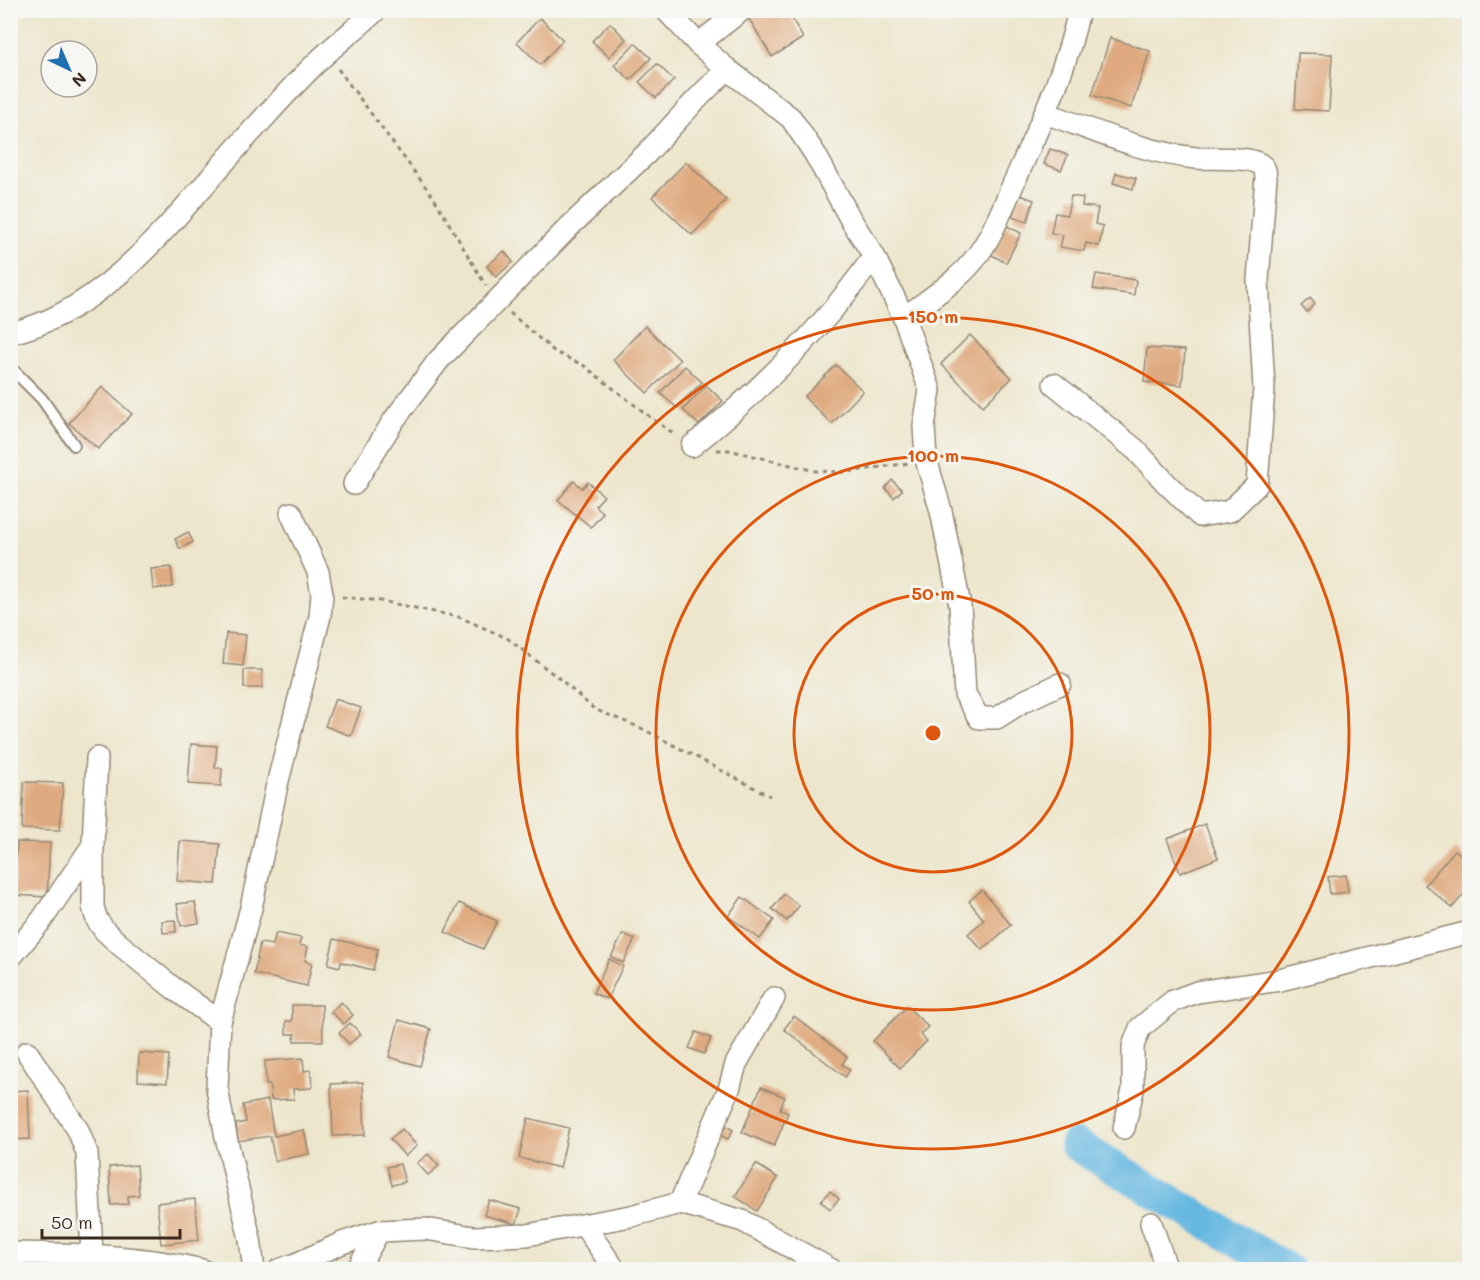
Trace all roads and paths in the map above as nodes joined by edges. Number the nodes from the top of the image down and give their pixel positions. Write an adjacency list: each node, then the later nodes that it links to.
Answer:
1 (376, 10): 6 (street)
2 (666, 10): 5 (street)
3 (742, 10): 5 (street)
4 (1079, 10): 8 (street)
5 (698, 44): 7 (street)
6 (326, 53): 10 (path); 12 (street)
7 (727, 69): 9 (street); 10 (street)
8 (1045, 113): 11 (street); 14 (street)
9 (874, 256): 11 (street); 16 (street)
10 (496, 302): 17 (street)
11 (904, 318): 20 (street)
12 (10, 333)
13 (10, 367): 15 (lane)
14 (1054, 384)
15 (74, 445)
16 (692, 446)
17 (354, 484)
18 (291, 513): 19 (street)
19 (322, 594): 22 (path); 27 (street)
20 (1060, 684)
21 (97, 758): 23 (street)
22 (770, 796)
23 (93, 845): 25 (street); 27 (street)
24 (1470, 932): 29 (street)
25 (10, 958)
26 (774, 998): 30 (street)
27 (219, 1022): 37 (street)
28 (27, 1052): 35 (street)
29 (1124, 1128)
30 (680, 1203): 32 (street); 41 (street)
31 (1151, 1223): 42 (street)
32 (584, 1225): 33 (street); 40 (street)
33 (379, 1231): 38 (street); 39 (street)
34 (10, 1253): 35 (street)
35 (92, 1254): 36 (street)
36 (202, 1269)
37 (254, 1269)
38 (279, 1269)
39 (357, 1269)
40 (615, 1269)
41 (832, 1269)
42 (1167, 1269)

